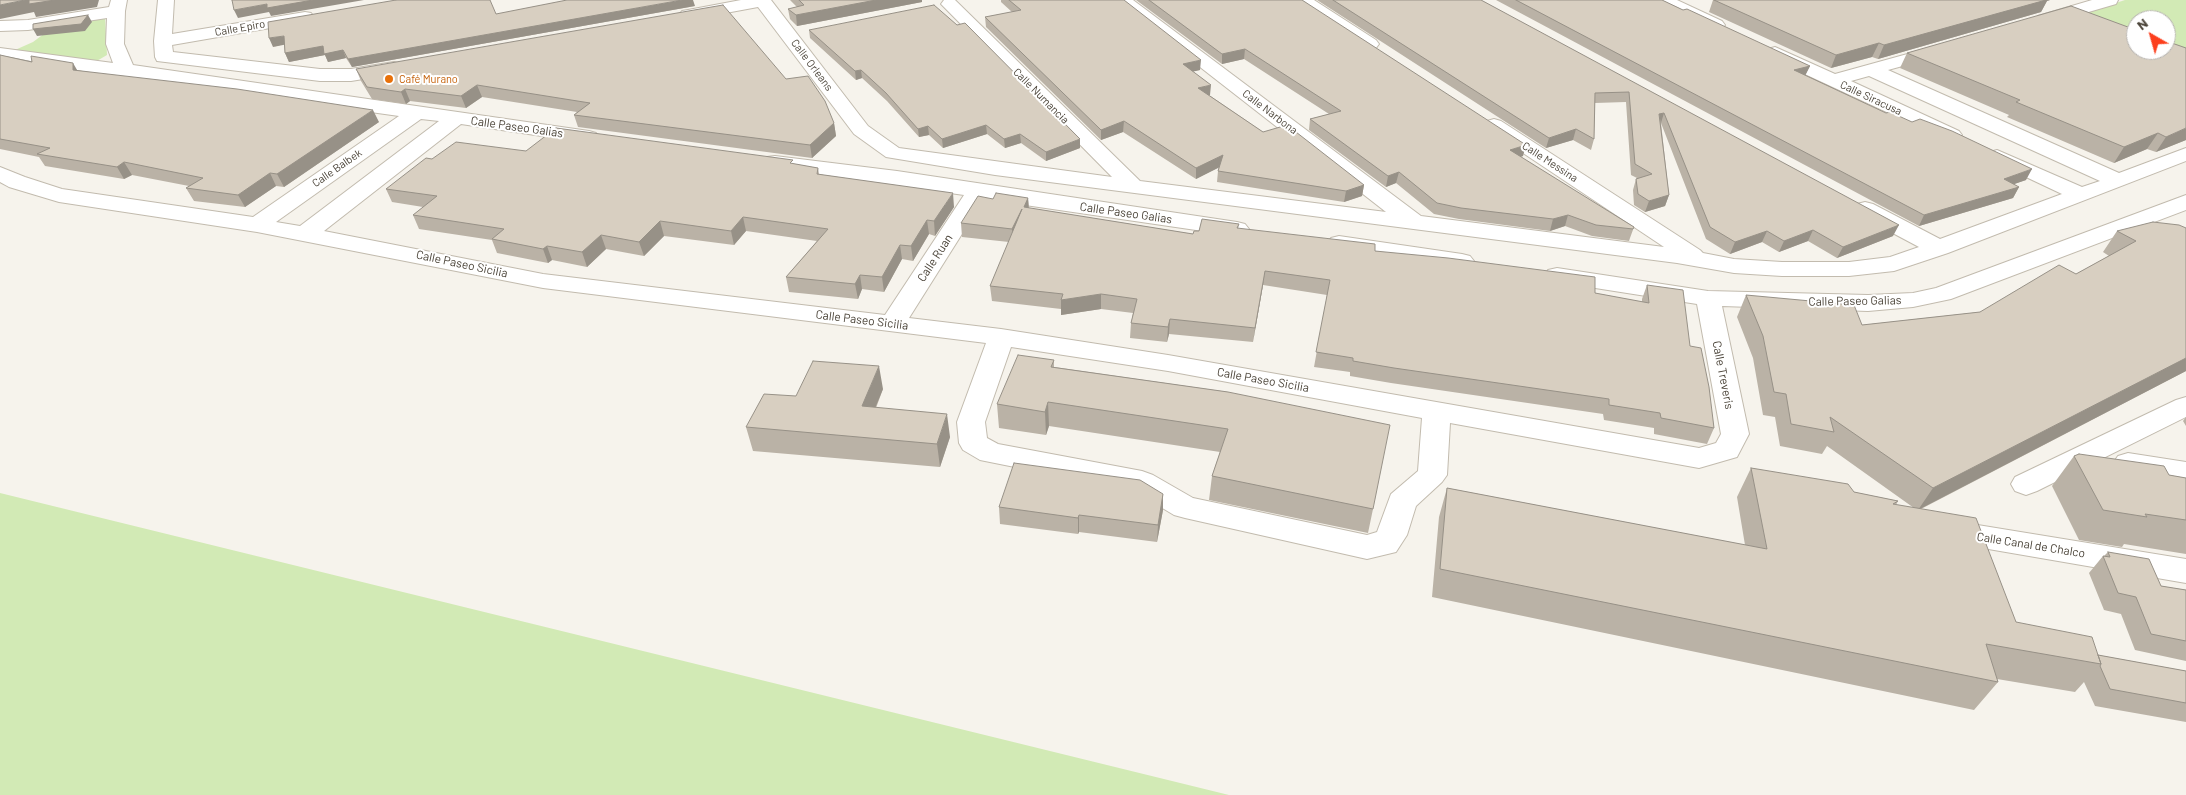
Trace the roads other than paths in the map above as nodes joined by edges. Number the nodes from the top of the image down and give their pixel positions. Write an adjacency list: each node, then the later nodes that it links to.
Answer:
1 (166, 0): 23 (street)
2 (719, 0): 13 (street)
3 (762, 0): 13 (street); 21 (street, Calle Orleans)
4 (969, 0): 9 (street)
5 (1122, 0): 52 (street, Calle Narbona)
6 (1302, 0): 28 (street)
7 (1663, 0): 22 (street)
8 (2110, 0): 12 (street)
9 (950, 4): 11 (street); 45 (street, Calle Numancia)
10 (118, 6): 19 (street); 30 (street)
11 (931, 8)
12 (2068, 13): 17 (street); 18 (street)
13 (693, 14): 15 (street)
14 (319, 15): 23 (street, Calle Epiro)
15 (673, 17)
16 (797, 17): 21 (street)
17 (2094, 22)
18 (2031, 24)
19 (28, 25): 20 (street); 25 (street)
20 (0, 26)
21 (793, 29): 37 (street, Calle Orleans)
22 (1735, 34)
23 (163, 42): 29 (street)
24 (1956, 46): 31 (street)
25 (0, 47)
26 (1762, 47): 32 (street, Calle Siracusa)
27 (0, 54): 30 (street, Calle Paseo Galias)
28 (1385, 54)
29 (408, 65)
30 (125, 70): 33 (street, Calle Paseo Galias)
31 (1872, 70): 32 (street); 44 (street)
32 (1833, 80): 47 (street, Calle Siracusa)
33 (417, 112): 35 (street, Calle Paseo Galias); 51 (street, Calle Balbek)
34 (1476, 113): 58 (street, Calle Messina)
35 (455, 118): 36 (street, Calle Paseo Galias); 54 (street)
36 (610, 140)
37 (857, 145): 39 (street); 41 (street)
38 (2186, 154): 44 (street)
39 (913, 156): 43 (street); 45 (street)
40 (755, 160): 41 (street, Calle Paseo Galias)
41 (804, 166): 43 (street, Calle Paseo Galias)
42 (0, 173): 51 (street, Calle Paseo Sicilia)
43 (897, 178): 46 (street, Calle Paseo Galias)
44 (2119, 181): 47 (street)
45 (1133, 186): 52 (street)
46 (978, 191): 53 (street, Calle Paseo Galias); 66 (street, Calle Ruan)
47 (2079, 194): 57 (street)
48 (1845, 199): 57 (street)
49 (2183, 206): 50 (street, Calle Paseo Galias)
50 (2132, 222): 55 (street); 63 (street, Calle Paseo Galias)
51 (257, 225): 54 (street, Calle Paseo Sicilia)
52 (1417, 225): 58 (street)
53 (1261, 232)
54 (306, 233): 66 (street, Calle Paseo Sicilia)
55 (2159, 235)
56 (1320, 240): 59 (street)
57 (1940, 248): 60 (street)
58 (1698, 259): 61 (street)
59 (1486, 264)
60 (1894, 264): 61 (street); 63 (street)
61 (1849, 269): 65 (street)
62 (1535, 271): 64 (street, Calle Paseo Galias)
63 (1942, 294): 65 (street, Calle Paseo Galias)
64 (1708, 298): 65 (street, Calle Paseo Galias); 70 (street, Calle Treveris)
65 (1868, 303)
66 (892, 324): 67 (street, Calle Paseo Sicilia)
67 (1001, 337): 69 (street, Calle Paseo Sicilia); 69 (street)
68 (2186, 406): 71 (street)
69 (1437, 410): 70 (street, Calle Paseo Sicilia)
70 (1727, 450)
71 (2082, 456): 72 (street); 73 (street)
72 (2186, 472)
73 (2026, 484)
74 (1915, 525): 75 (street, Calle Canal de Chalco)
75 (2186, 571)

